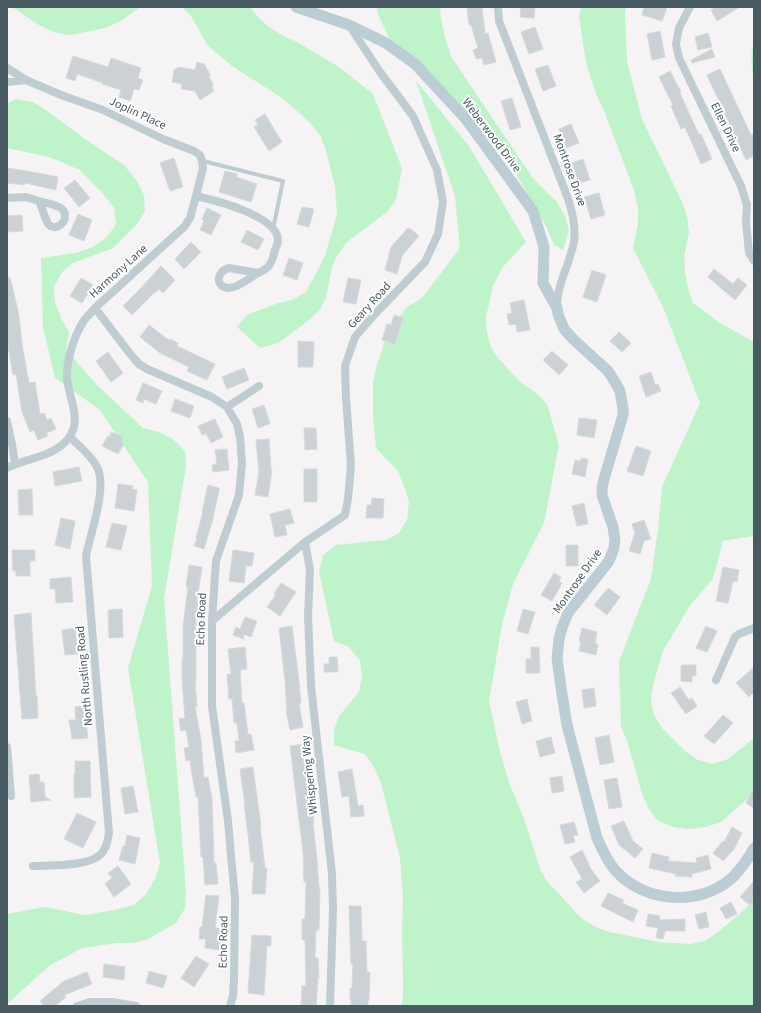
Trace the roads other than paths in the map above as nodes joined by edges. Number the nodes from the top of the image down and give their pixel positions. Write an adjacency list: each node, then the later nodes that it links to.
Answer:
1 (296, 7): 4 (street, Weberwood Drive)
2 (498, 7): 16 (street, Montrose Drive)
3 (690, 7): 13 (street, Ellen Drive)
4 (349, 25): 16 (street, Weberwood Drive); 23 (street, Geary Road)
5 (7, 68): 6 (street, Joplin Place)
6 (26, 80): 7 (street, Joplin Place); 8 (street, Joplin Place)
7 (7, 82)
8 (202, 161): 9 (street); 12 (lane)
9 (196, 196): 12 (street); 15 (street, Harmony Lane)
10 (7, 198): 11 (street)
11 (39, 201)
12 (273, 229): 14 (street)
13 (754, 261)
14 (258, 273)
15 (95, 308): 18 (street, Echo Road); 20 (street, Harmony Lane)
16 (557, 308): 29 (street, Montrose Drive)
17 (259, 386): 18 (street)
18 (227, 407): 24 (street, Echo Road)
19 (7, 421): 21 (street)
20 (70, 437): 21 (street); 30 (street, North Rustling Road)
21 (15, 464): 22 (street)
22 (7, 468)
23 (305, 542): 24 (street, Geary Road); 35 (street, Whispering Way)
24 (212, 621): 34 (street, Echo Road)
25 (754, 628): 26 (street)
26 (716, 680)
27 (7, 747): 28 (street)
28 (11, 796)
29 (754, 848)
30 (33, 866)
31 (113, 1004): 32 (street); 33 (street)
32 (77, 1006)
33 (136, 1006)
34 (230, 1006)
35 (330, 1006)

